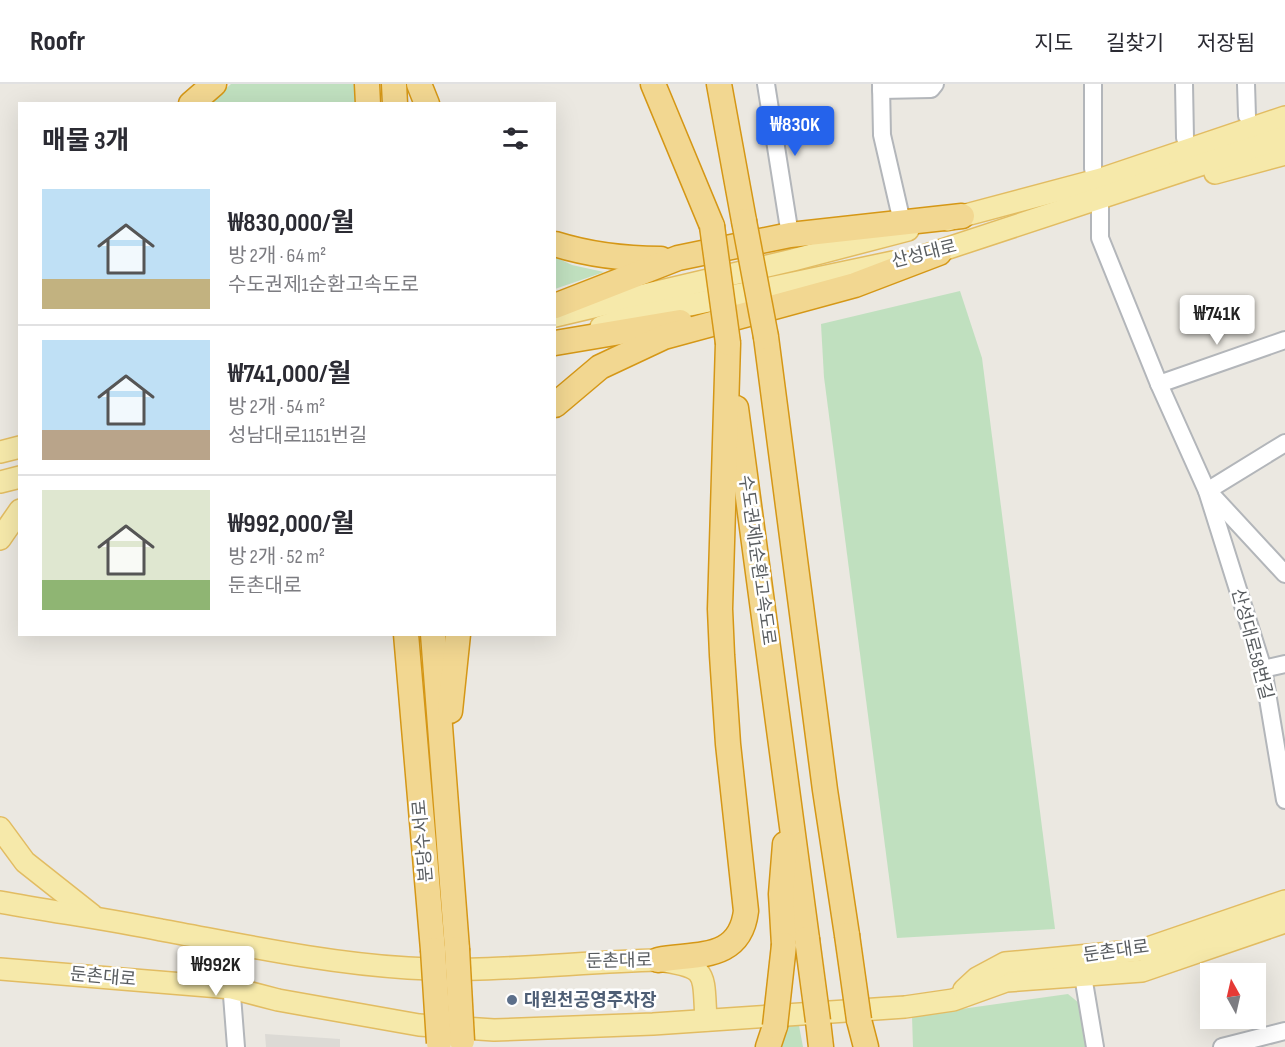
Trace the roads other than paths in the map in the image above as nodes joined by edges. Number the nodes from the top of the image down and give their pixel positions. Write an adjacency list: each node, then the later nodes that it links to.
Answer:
1 (214, 84): 13 (highway)
2 (367, 84): 14 (highway)
3 (394, 84): 15 (highway)
4 (419, 84): 16 (highway)
5 (653, 84): 37 (highway, 수도권제1순환고속도로, bridge)
6 (719, 84): 73 (highway, 수도권제1순환고속도로, bridge)
7 (766, 84): 27 (street)
8 (1093, 84): 23 (street)
9 (1184, 84): 21 (street)
10 (1246, 84): 18 (street)
11 (933, 86): 12 (street)
12 (881, 87): 26 (street)
13 (193, 102)
14 (368, 102)
15 (396, 102)
16 (427, 102)
17 (1285, 103): 18 (main road)
18 (1247, 116): 21 (main road)
19 (1285, 117): 25 (main road, 산성대로)
20 (1285, 136): 24 (main road, 산성대로)
21 (1185, 138): 23 (main road)
22 (1285, 154): 24 (main road)
23 (1093, 169): 25 (main road)
24 (1100, 200): 29 (main road, 산성대로); 38 (street, 산성대로58번길)
25 (962, 216): 26 (highway); 33 (main road, 산성대로)
26 (902, 222): 27 (highway)
27 (790, 236): 30 (highway)
28 (556, 244): 30 (highway)
29 (939, 253): 32 (highway); 35 (main road, 산성대로)
30 (678, 258): 31 (highway)
31 (556, 306)
32 (754, 310): 36 (highway); 39 (highway)
33 (556, 316)
34 (1285, 340): 38 (street)
35 (556, 342)
36 (556, 342)
37 (728, 343): 53 (highway, 수도권제1순환고속도로); 61 (highway)
38 (1160, 384): 43 (street, 산성대로58번길)
39 (556, 404)
40 (1285, 443): 43 (street)
41 (18, 478): 42 (main road)
42 (0, 482)
43 (1207, 490): 46 (street); 51 (street, 산성대로58번길)
44 (18, 513): 45 (main road)
45 (0, 539)
46 (1285, 574)
47 (433, 636): 52 (highway, 분당수서로)
48 (458, 636): 52 (highway)
49 (405, 638): 70 (highway, 분당수서로, bridge)
50 (1285, 664): 51 (street)
51 (1263, 669): 54 (street, 산성대로58번길)
52 (443, 770): 70 (highway, 분당수서로, bridge)
53 (788, 794): 68 (highway, bridge); 72 (highway, 수도권제1순환고속도로, bridge)
54 (1285, 800)
55 (0, 828): 58 (main road)
56 (1285, 901): 65 (main road, 둔촌대로)
57 (0, 902): 58 (main road)
58 (95, 917): 60 (main road)
59 (1285, 922): 63 (main road, 둔촌대로)
60 (228, 944): 61 (main road, 둔촌대로); 64 (street)
61 (658, 960): 66 (main road, 둔촌대로)
62 (0, 969): 64 (main road, 둔촌대로)
63 (1083, 976): 65 (main road, 둔촌대로); 74 (street)
64 (232, 988): 66 (main road, 둔촌대로); 71 (street)
65 (953, 1000): 66 (main road, 둔촌대로)
66 (706, 1020)
67 (1285, 1031): 69 (street)
68 (772, 1036)
69 (1268, 1041): 75 (street)
70 (451, 1045)
71 (236, 1047)
72 (821, 1047)
73 (864, 1047)
74 (1095, 1047)
75 (1222, 1047)

